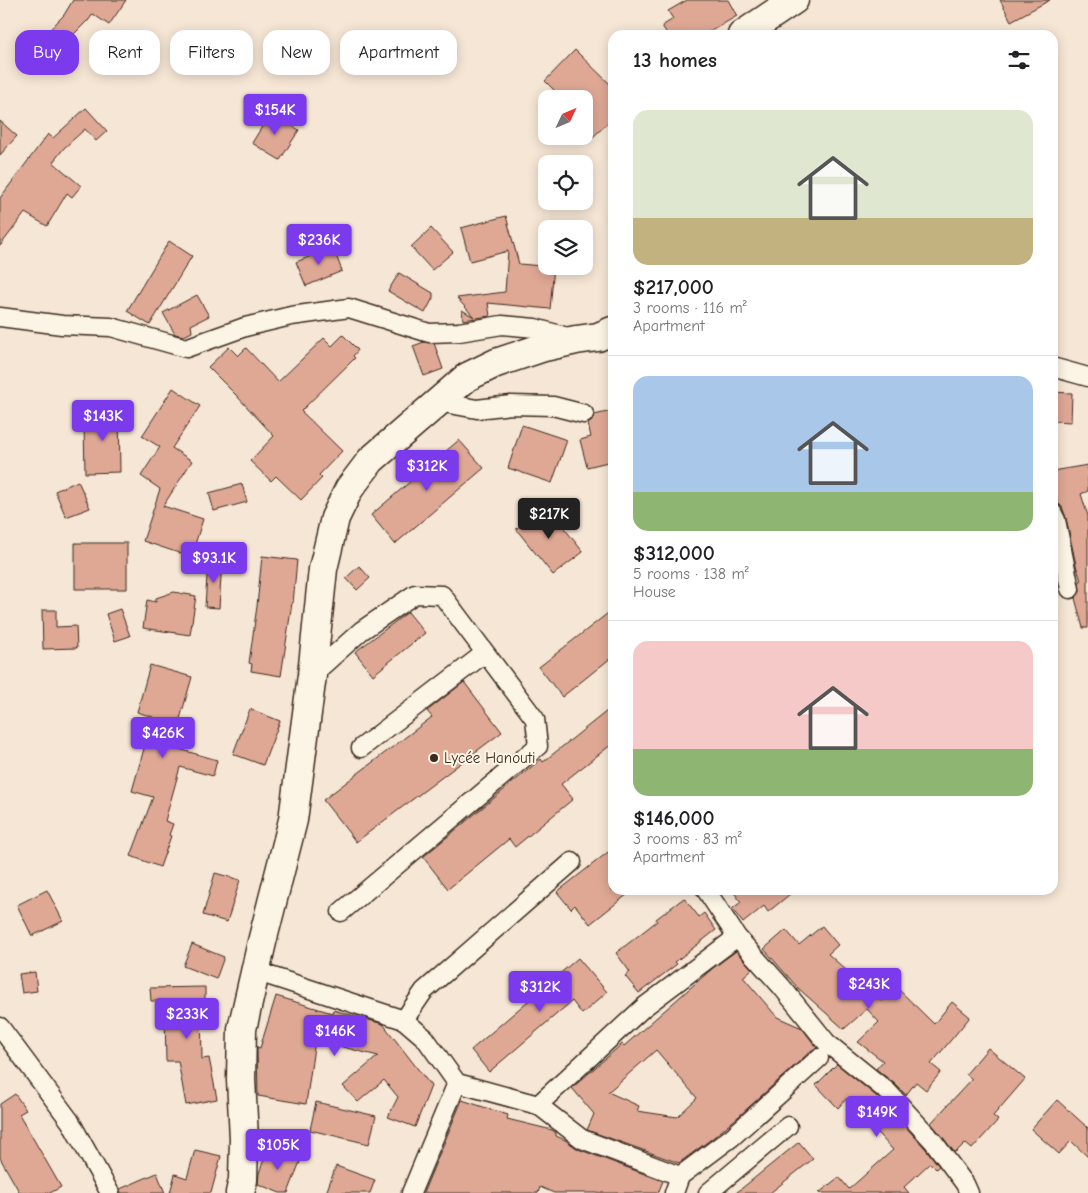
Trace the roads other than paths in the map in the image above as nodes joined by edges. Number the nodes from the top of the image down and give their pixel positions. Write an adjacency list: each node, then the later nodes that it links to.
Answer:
1 (794, 0): 2 (main road)
2 (749, 30)
3 (0, 317): 4 (street)
4 (600, 339): 7 (main road)
5 (1058, 369): 6 (street)
6 (1088, 377)
7 (438, 402): 8 (street); 12 (main road)
8 (584, 414)
9 (1058, 530): 10 (street)
10 (1070, 589)
11 (485, 654): 12 (street); 13 (street); 16 (street)
12 (312, 675): 18 (main road)
13 (360, 748)
14 (572, 862): 19 (street)
15 (709, 895): 17 (street)
16 (341, 912)
17 (737, 937): 23 (street); 30 (street)
18 (255, 971): 19 (street); 27 (main road)
19 (404, 1020): 22 (street)
20 (0, 1027): 26 (street)
21 (819, 1058): 25 (street)
22 (457, 1083): 23 (street); 28 (street)
23 (538, 1105): 25 (street)
24 (788, 1126): 29 (street)
25 (679, 1187)
26 (110, 1193)
27 (240, 1193)
28 (411, 1193)
29 (708, 1193)
30 (969, 1193)

